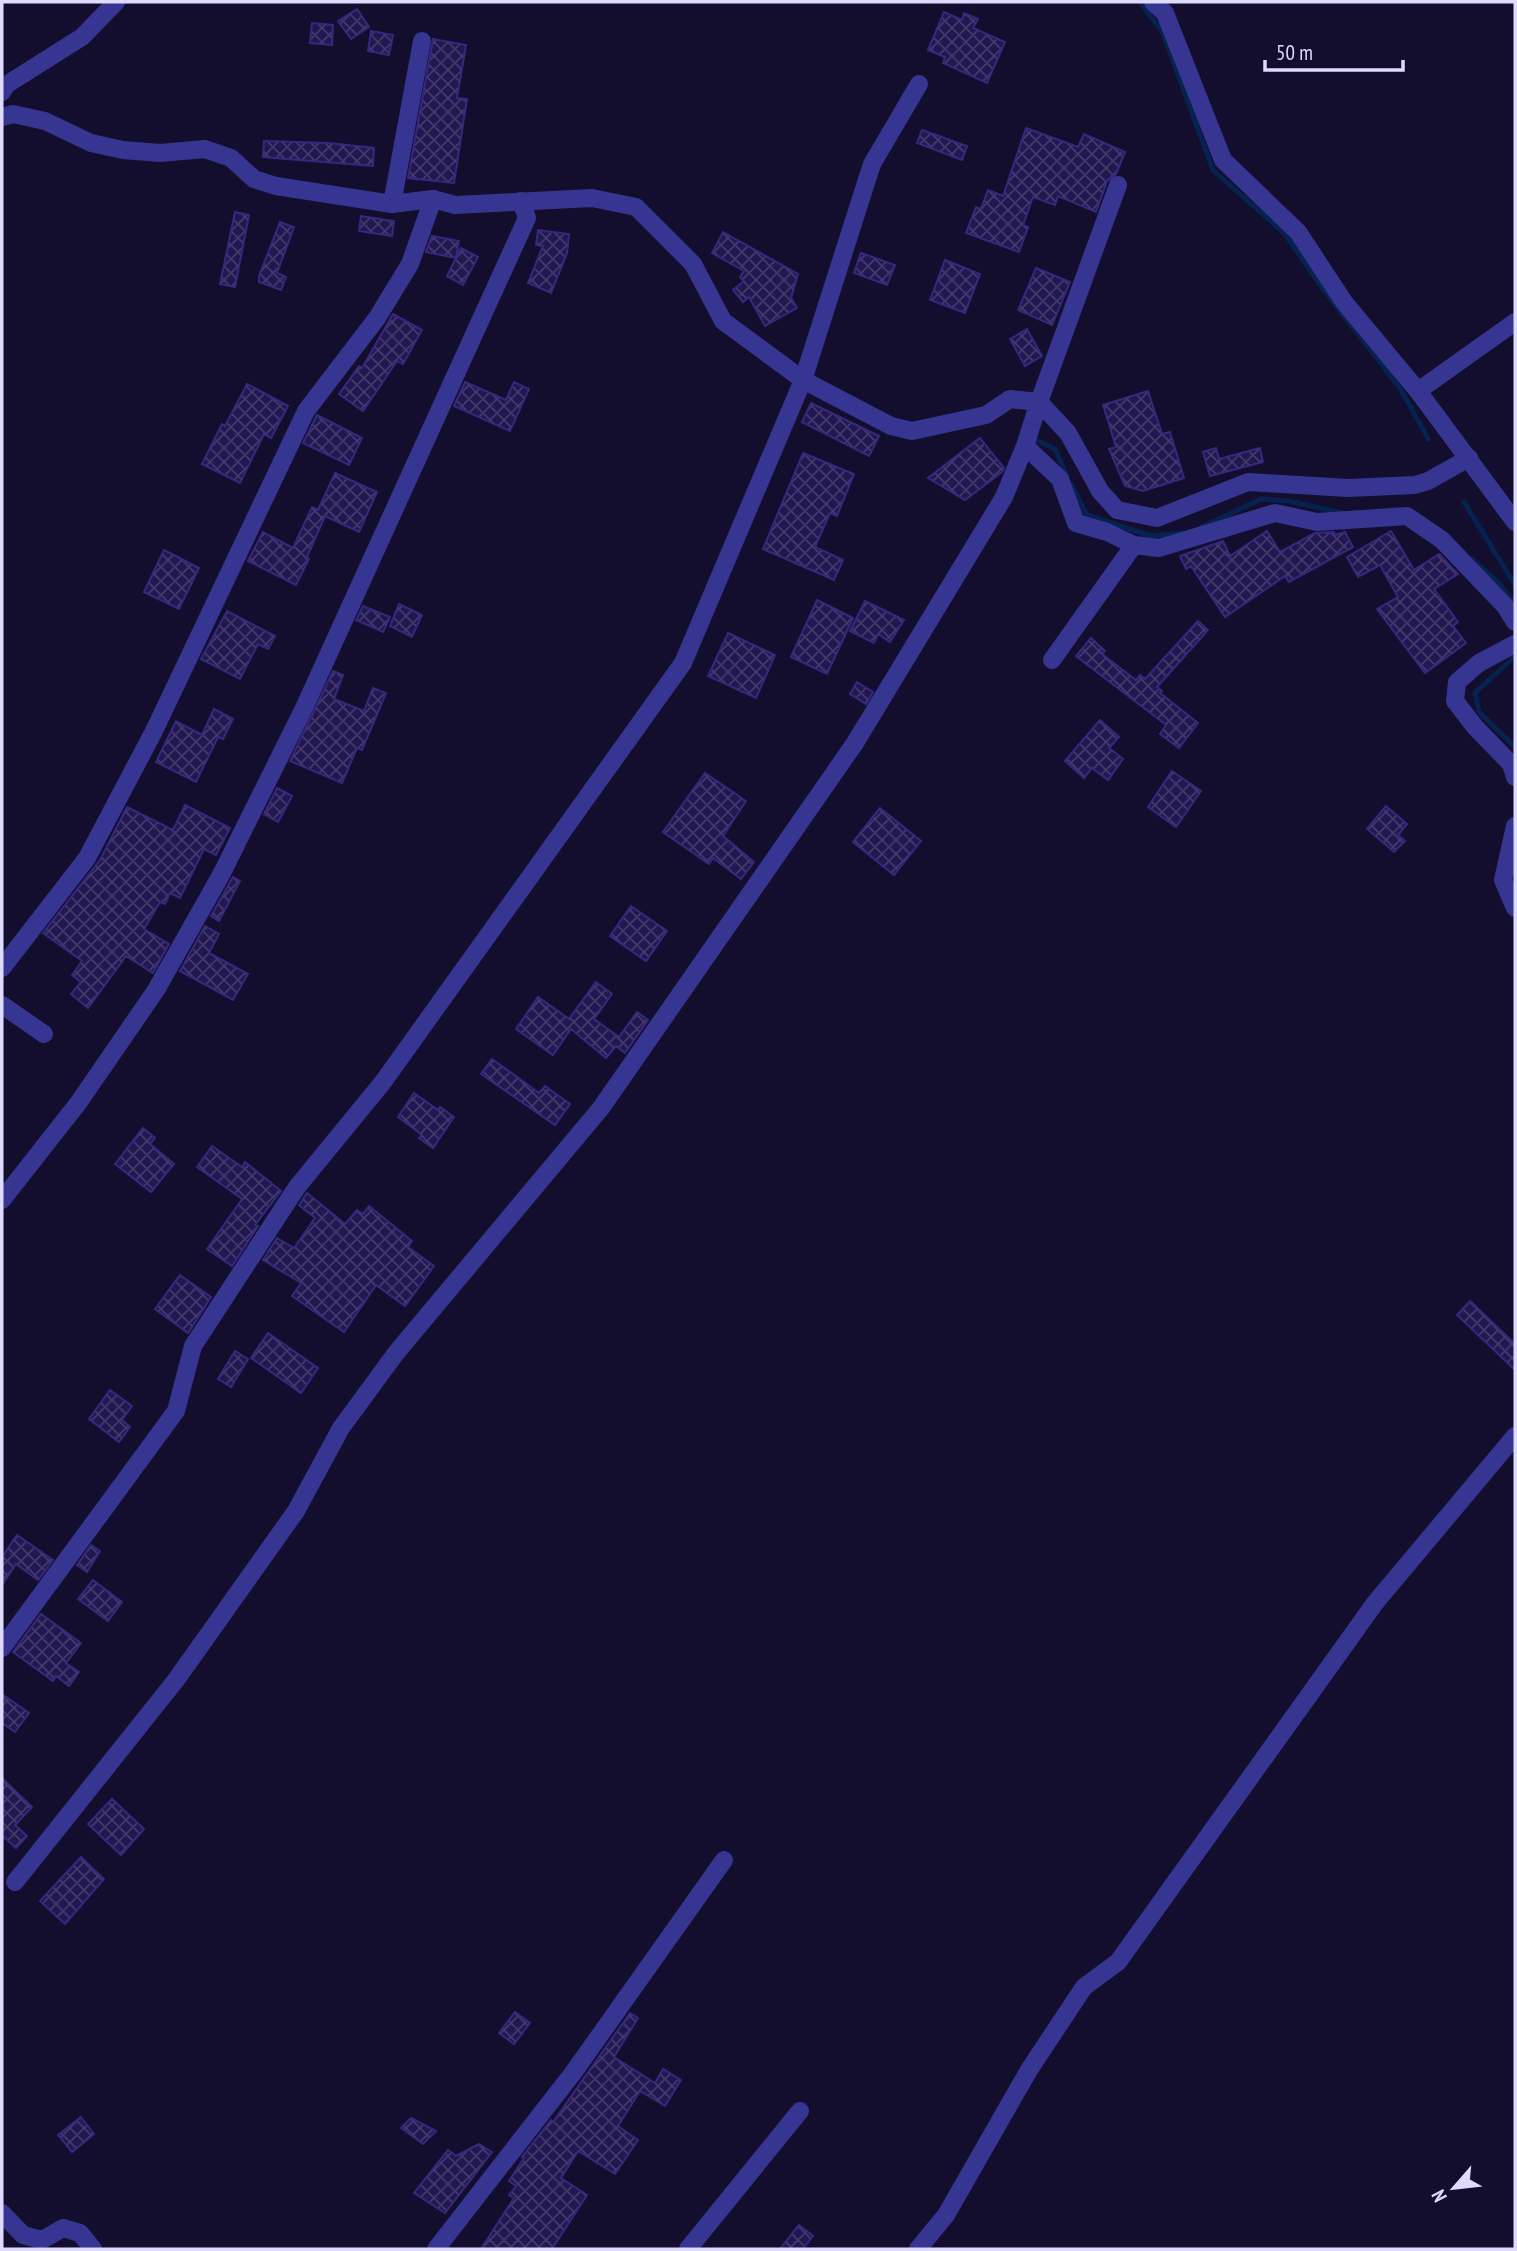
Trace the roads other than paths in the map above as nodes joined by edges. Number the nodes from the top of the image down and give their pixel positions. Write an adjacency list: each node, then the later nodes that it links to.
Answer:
1 (1153, 2): 13 (street)
2 (111, 4): 5 (street)
3 (422, 41): 10 (street)
4 (919, 84): 12 (street)
5 (2, 92)
6 (2, 117): 10 (street)
7 (1118, 185): 14 (street)
8 (433, 199): 9 (street); 10 (street); 25 (street)
9 (521, 201): 12 (street); 28 (street)
10 (392, 204)
11 (1515, 322): 13 (street)
12 (803, 380): 14 (street); 30 (street)
13 (1418, 391): 16 (street)
14 (1039, 402): 15 (street); 16 (street)
15 (1025, 446): 18 (street); 32 (street)
16 (1469, 458): 17 (street)
17 (1515, 522)
18 (1134, 545): 19 (street); 21 (street)
19 (1515, 622)
20 (1515, 644): 22 (street)
21 (1052, 660)
22 (1515, 776)
23 (1515, 826): 24 (street)
24 (1515, 908)
25 (2, 968)
26 (2, 1005): 27 (street)
27 (44, 1034)
28 (2, 1200)
29 (1515, 1436): 38 (street)
30 (2, 1648)
31 (724, 1860): 36 (street)
32 (15, 1882)
33 (800, 2111): 37 (street)
34 (2, 2213): 35 (street)
35 (93, 2249)
36 (436, 2249)
37 (688, 2249)
38 (918, 2249)

